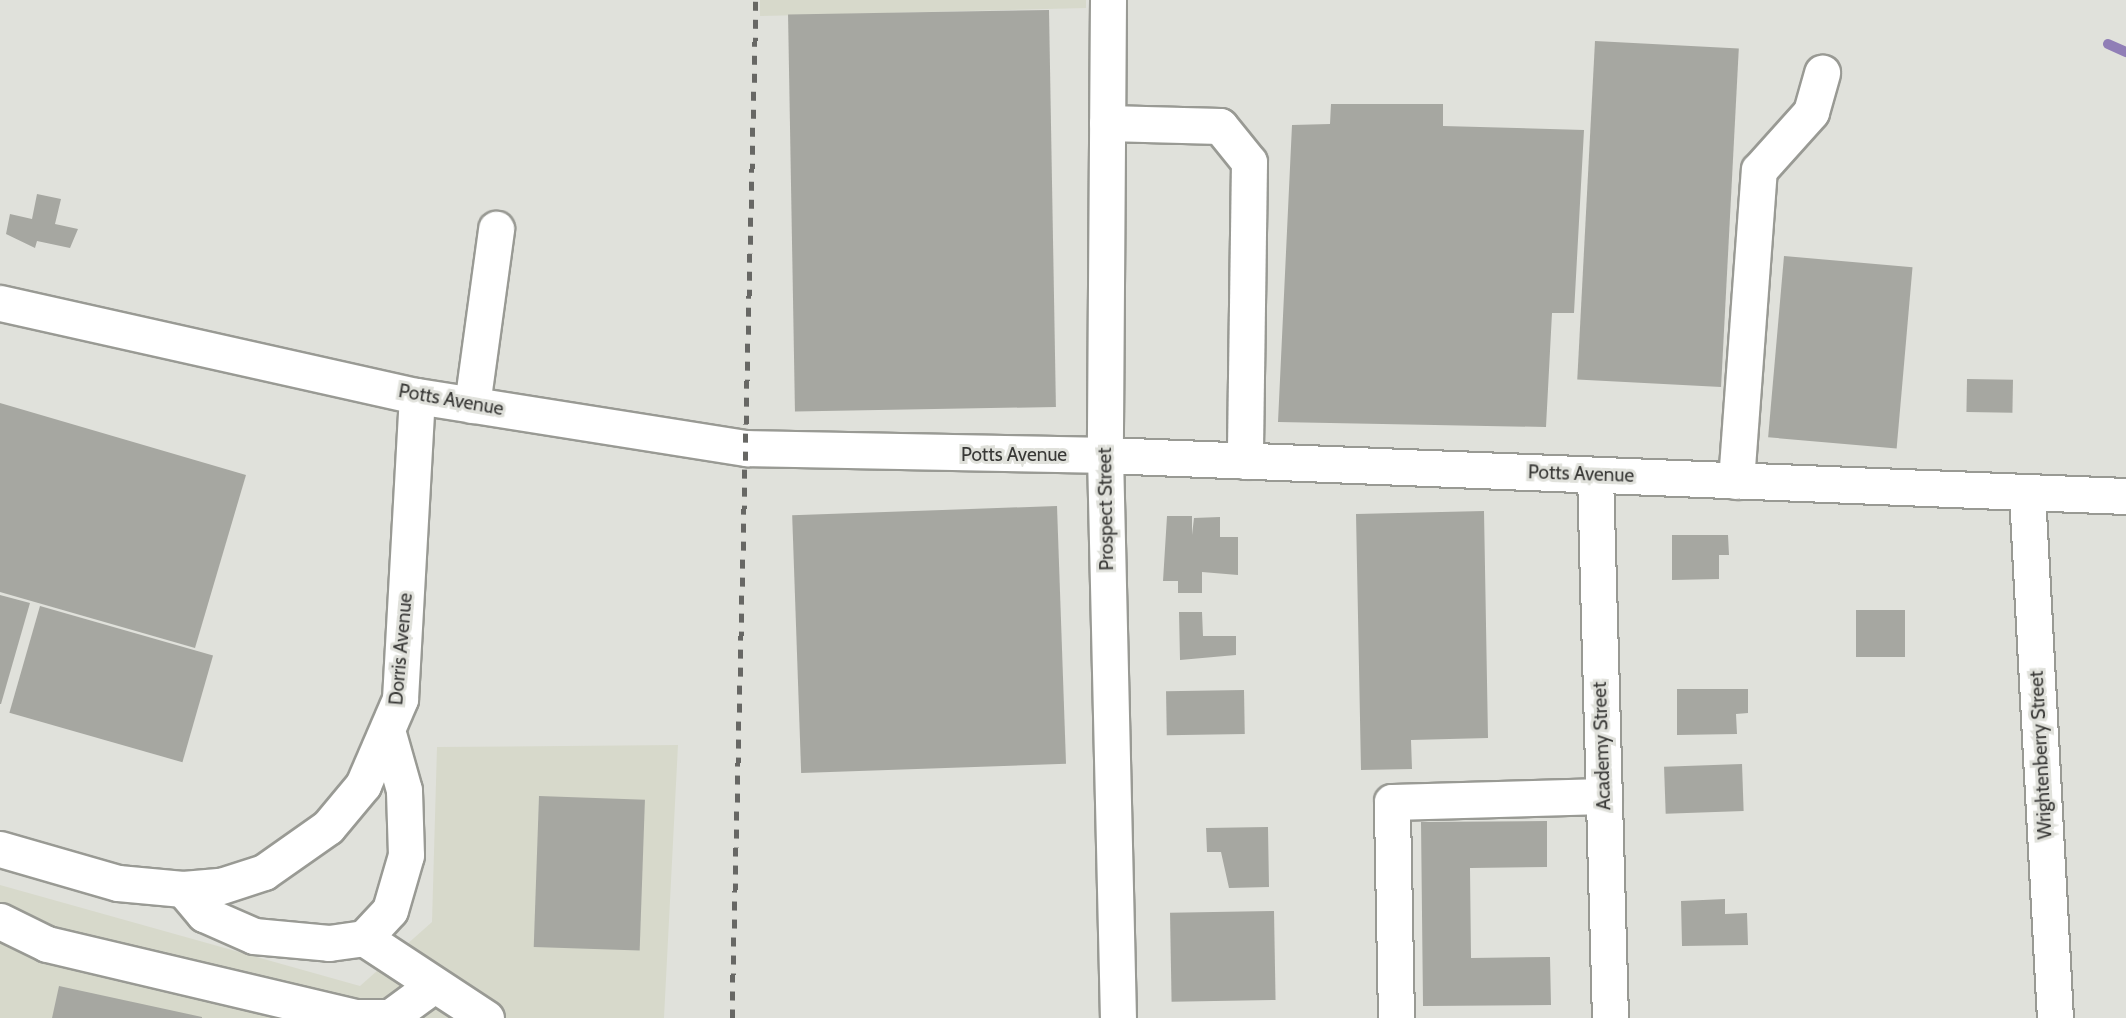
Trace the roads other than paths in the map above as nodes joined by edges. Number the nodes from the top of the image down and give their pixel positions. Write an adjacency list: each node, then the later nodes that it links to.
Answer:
1 (1108, 0): 3 (street, Prospect Street)
2 (1822, 73): 11 (street)
3 (1107, 123): 8 (street, Prospect Street); 9 (street)
4 (496, 229): 7 (street)
5 (0, 303): 6 (street, Potts Avenue)
6 (417, 396): 7 (street, Potts Avenue); 14 (street, Dorris Avenue)
7 (472, 405): 8 (street, Potts Avenue)
8 (1105, 455): 9 (street, Potts Avenue); 22 (street, Prospect Street)
9 (1245, 461): 10 (street, Potts Avenue)
10 (1595, 475): 11 (street, Potts Avenue); 15 (street, Academy Street)
11 (1735, 481): 12 (street, Potts Avenue)
12 (2027, 493): 13 (street, Potts Avenue); 25 (street, Wrightenberry Street)
13 (2126, 496)
14 (389, 737): 17 (street, Dorris Avenue); 19 (street)
15 (1604, 796): 23 (street); 24 (street, Academy Street)
16 (0, 849): 17 (street, Dorris Avenue)
17 (183, 889): 19 (street)
18 (0, 921): 20 (street)
19 (364, 938): 20 (street)
20 (431, 987): 21 (street)
21 (486, 1018)
22 (1118, 1018)
23 (1396, 1018)
24 (1610, 1018)
25 (2055, 1018)

